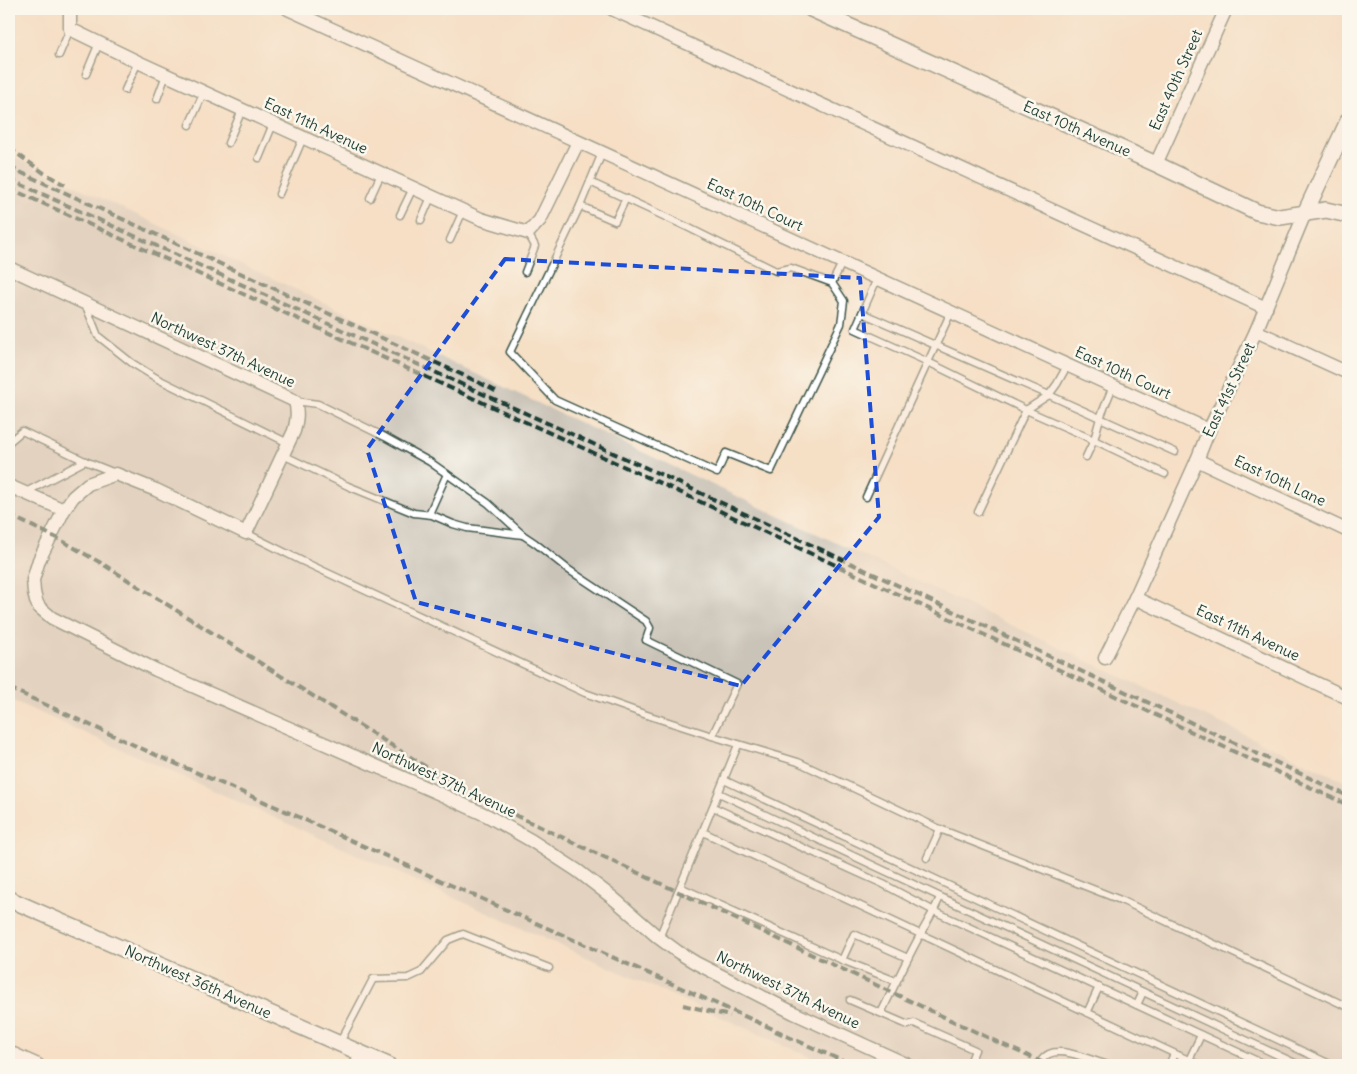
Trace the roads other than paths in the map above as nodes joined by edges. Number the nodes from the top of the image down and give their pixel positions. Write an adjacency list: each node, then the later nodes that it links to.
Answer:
1 (70, 9): 6 (street)
2 (288, 9): 20 (street, East 10th Court)
3 (612, 9): 46 (street)
4 (811, 9): 24 (street, East 10th Avenue)
5 (1226, 9): 24 (street, East 40th Street)
6 (70, 29): 7 (street, East 11th Avenue); 8 (lane)
7 (99, 43): 9 (street, East 11th Avenue); 10 (lane)
8 (58, 55)
9 (138, 62): 11 (street, East 11th Avenue); 12 (lane)
10 (86, 74)
11 (166, 75): 13 (street, East 11th Avenue); 14 (lane)
12 (125, 90)
13 (204, 92): 15 (street, East 11th Avenue); 18 (lane)
14 (157, 99)
15 (242, 110): 17 (street, East 11th Avenue); 21 (lane)
16 (1348, 121): 34 (street, East 41st Street)
17 (273, 124): 19 (street, East 11th Avenue); 23 (lane)
18 (189, 125)
19 (303, 138): 25 (street, East 11th Avenue); 28 (lane)
20 (578, 142): 22 (street, East 10th Court); 38 (street)
21 (228, 143)
22 (602, 153): 26 (lane); 40 (street, East 10th Court)
23 (260, 158)
24 (1156, 164): 34 (street, East 10th Avenue)
25 (381, 174): 27 (street, East 11th Avenue); 30 (lane)
26 (590, 182): 31 (lane); 32 (lane)
27 (413, 188): 29 (street, East 11th Avenue); 35 (lane)
28 (279, 194)
29 (431, 197): 33 (street, East 11th Avenue); 37 (lane)
30 (370, 198)
31 (626, 198): 32 (lane); 44 (lane)
32 (580, 206): 44 (lane)
33 (463, 211): 38 (street, East 11th Avenue); 39 (lane)
34 (1305, 213): 36 (street, East 10th Avenue); 46 (street, East 41st Street)
35 (400, 215)
36 (1348, 215)
37 (421, 220)
38 (528, 233): 42 (lane)
39 (450, 240)
40 (842, 262): 43 (street, East 10th Court); 44 (lane)
41 (9, 268): 45 (street, Northwest 37th Avenue)
42 (525, 272)
43 (877, 278): 47 (street, East 10th Court); 48 (lane)
44 (832, 284)
45 (86, 305): 56 (street, Northwest 37th Avenue); 62 (lane)
46 (1266, 308): 49 (street, East 41st Street)
47 (950, 312): 50 (lane); 52 (street, East 10th Court)
48 (862, 313): 50 (lane); 51 (lane)
49 (1256, 331): 53 (street); 59 (street, East 41st Street)
50 (936, 345): 51 (lane); 55 (lane)
51 (928, 362): 57 (lane); 72 (lane)
52 (1067, 366): 54 (street, East 10th Court); 55 (lane)
53 (1348, 374)
54 (1113, 386): 58 (lane); 59 (street, East 10th Court)
55 (1049, 394): 57 (lane); 58 (lane)
56 (294, 401): 62 (street, Northwest 37th Avenue); 68 (lane)
57 (1026, 410): 60 (lane); 74 (lane)
58 (1100, 418): 60 (lane); 63 (lane)
59 (1209, 430): 65 (street, East 41st Street)
60 (1094, 440): 64 (lane); 69 (lane)
61 (9, 442): 66 (lane)
62 (285, 449): 75 (lane); 77 (street, Northwest 37th Avenue)
63 (1174, 452)
64 (1086, 457)
65 (1197, 460): 76 (street, East 10th Lane); 79 (street, East 41st Street)
66 (85, 461): 67 (lane); 71 (lane)
67 (116, 474): 73 (street, Northwest 37th Avenue); 77 (street)
68 (447, 474): 75 (lane); 78 (lane)
69 (1165, 474)
70 (9, 486): 71 (street)
71 (25, 492): 73 (street)
72 (866, 497)
73 (64, 510): 95 (street, Northwest 37th Avenue)
74 (978, 512)
75 (429, 514): 78 (lane)
76 (1348, 531)
77 (246, 533): 82 (lane)
78 (523, 535): 82 (lane)
79 (1135, 598): 80 (street, East 41st Street); 81 (street, East 11th Avenue)
80 (1105, 658)
81 (1348, 698)
82 (712, 736): 83 (lane)
83 (738, 745): 84 (lane); 87 (lane)
84 (724, 780): 85 (lane); 123 (lane)
85 (719, 793): 86 (lane); 91 (lane)
86 (713, 807): 88 (lane); 93 (lane)
87 (940, 829): 89 (lane); 104 (lane)
88 (703, 832): 90 (lane); 94 (lane)
89 (927, 858)
90 (680, 886): 95 (lane); 97 (lane)
91 (940, 897): 93 (lane); 101 (lane)
92 (9, 899): 108 (street, Northwest 36th Avenue)
93 (934, 910): 94 (lane); 100 (lane)
94 (920, 934): 96 (lane); 105 (lane)
95 (659, 938): 117 (street, Northwest 37th Avenue)
96 (908, 958): 97 (lane); 99 (lane)
97 (842, 960): 99 (lane)
98 (549, 968): 108 (lane)
99 (896, 981): 106 (lane)
100 (1099, 987): 103 (lane); 105 (lane)
101 (1143, 992): 103 (lane); 122 (lane)
102 (850, 1000): 106 (lane)
103 (1137, 1005): 107 (lane)
104 (1348, 1007)
105 (1087, 1013): 110 (lane)
106 (881, 1014): 113 (lane)
107 (1201, 1035): 112 (lane); 114 (lane)
108 (339, 1044): 111 (street, Northwest 36th Avenue)
109 (9, 1052): 115 (street)
110 (1174, 1054): 112 (lane); 120 (lane)
111 (359, 1059): 116 (street, Northwest 36th Avenue)
112 (1189, 1060): 121 (lane)
113 (972, 1064)
114 (1261, 1064)
115 (38, 1065)
116 (388, 1065)
117 (908, 1065)
118 (1038, 1065): 119 (lane)
119 (1108, 1065)
120 (1169, 1065)
121 (1199, 1065)
122 (1300, 1065)
123 (1332, 1065)

